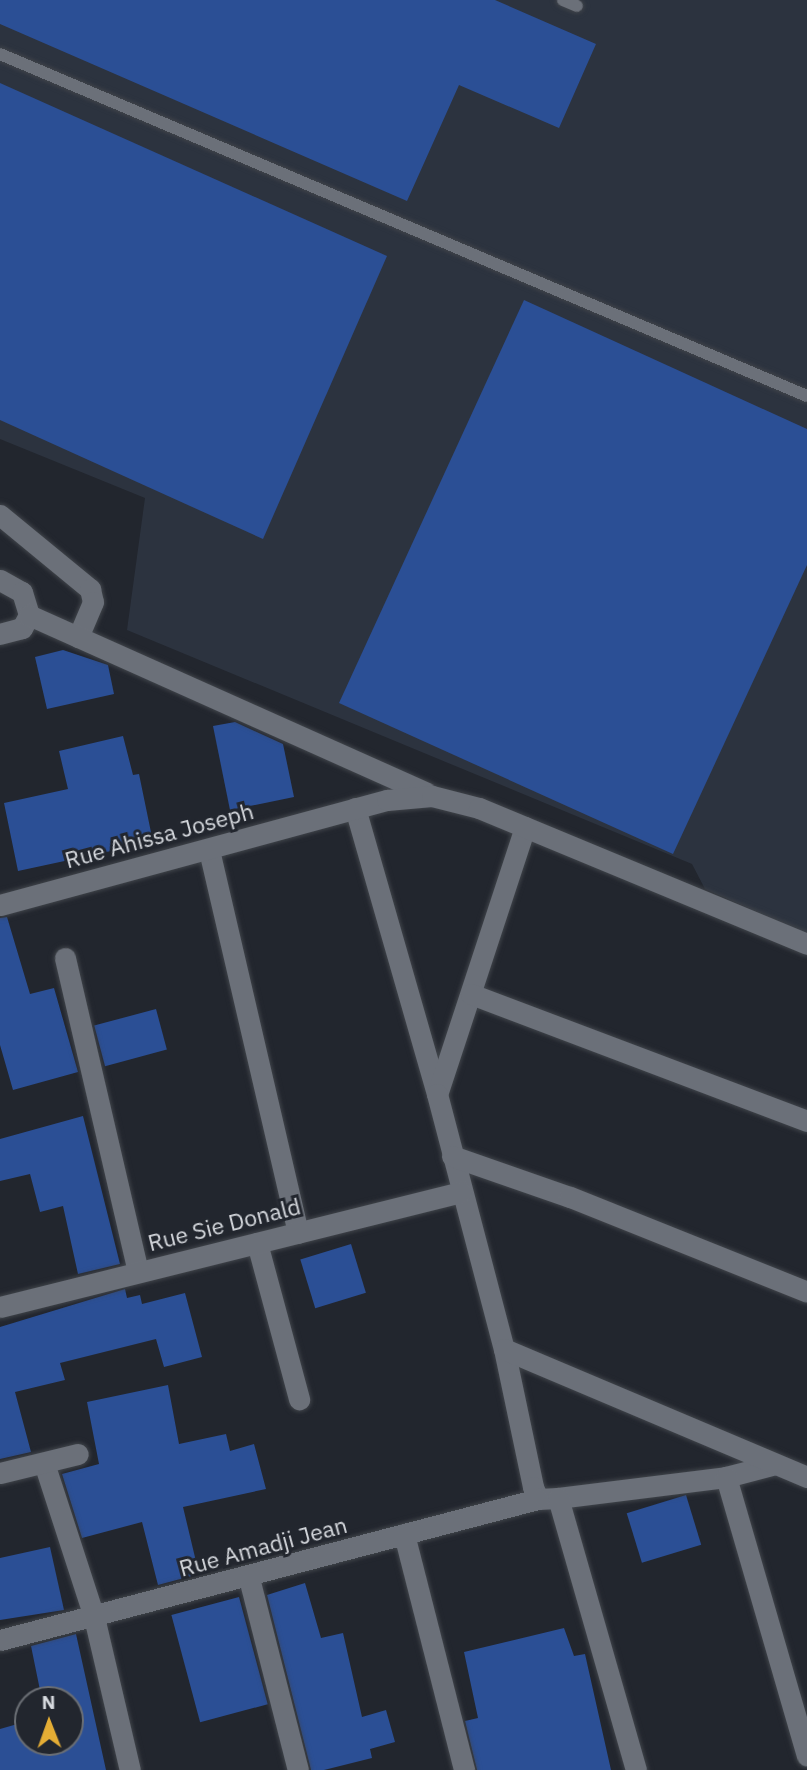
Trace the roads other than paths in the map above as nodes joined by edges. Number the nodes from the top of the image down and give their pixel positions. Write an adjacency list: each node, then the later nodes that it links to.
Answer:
1 (562, 0): 2 (lane)
2 (578, 6)
3 (0, 54): 4 (lane)
4 (807, 396)
5 (0, 515): 9 (street)
6 (0, 580): 7 (street)
7 (26, 622): 8 (street); 9 (street)
8 (0, 634)
9 (78, 637): 10 (street)
10 (432, 796): 11 (street, Rue Ahissa Joseph); 12 (street)
11 (355, 808): 13 (street, Rue Ahissa Joseph); 18 (street)
12 (525, 827): 15 (street); 17 (street)
13 (209, 850): 14 (street, Rue Ahissa Joseph); 22 (street)
14 (0, 905)
15 (807, 944)
16 (65, 958): 24 (street)
17 (471, 993): 18 (street); 19 (street)
18 (437, 1094): 20 (street)
19 (807, 1121)
20 (452, 1156): 21 (street); 25 (street)
21 (461, 1192): 22 (street, Rue Sie Donald); 27 (street)
22 (298, 1233): 23 (street, Rue Sie Donald)
23 (257, 1243): 24 (street, Rue Sie Donald); 28 (street)
24 (138, 1272): 26 (street, Rue Sie Donald)
25 (807, 1292)
26 (0, 1307)
27 (504, 1349): 31 (street); 35 (street)
28 (299, 1399)
29 (78, 1454): 30 (street)
30 (44, 1462): 32 (street); 38 (street)
31 (772, 1465): 33 (street, Rue Amadji Jean); 34 (street)
32 (0, 1473)
33 (726, 1477): 35 (street, Rue Amadji Jean); 40 (street)
34 (807, 1477)
35 (548, 1499): 36 (street, Rue Amadji Jean); 44 (street)
36 (404, 1534): 37 (street, Rue Amadji Jean); 43 (street)
37 (249, 1578): 38 (street, Rue Amadji Jean); 42 (street)
38 (94, 1617): 39 (street, Rue Amadji Jean); 41 (street)
39 (0, 1640)
40 (807, 1755)
41 (130, 1770)
42 (298, 1770)
43 (464, 1770)
44 (636, 1770)

